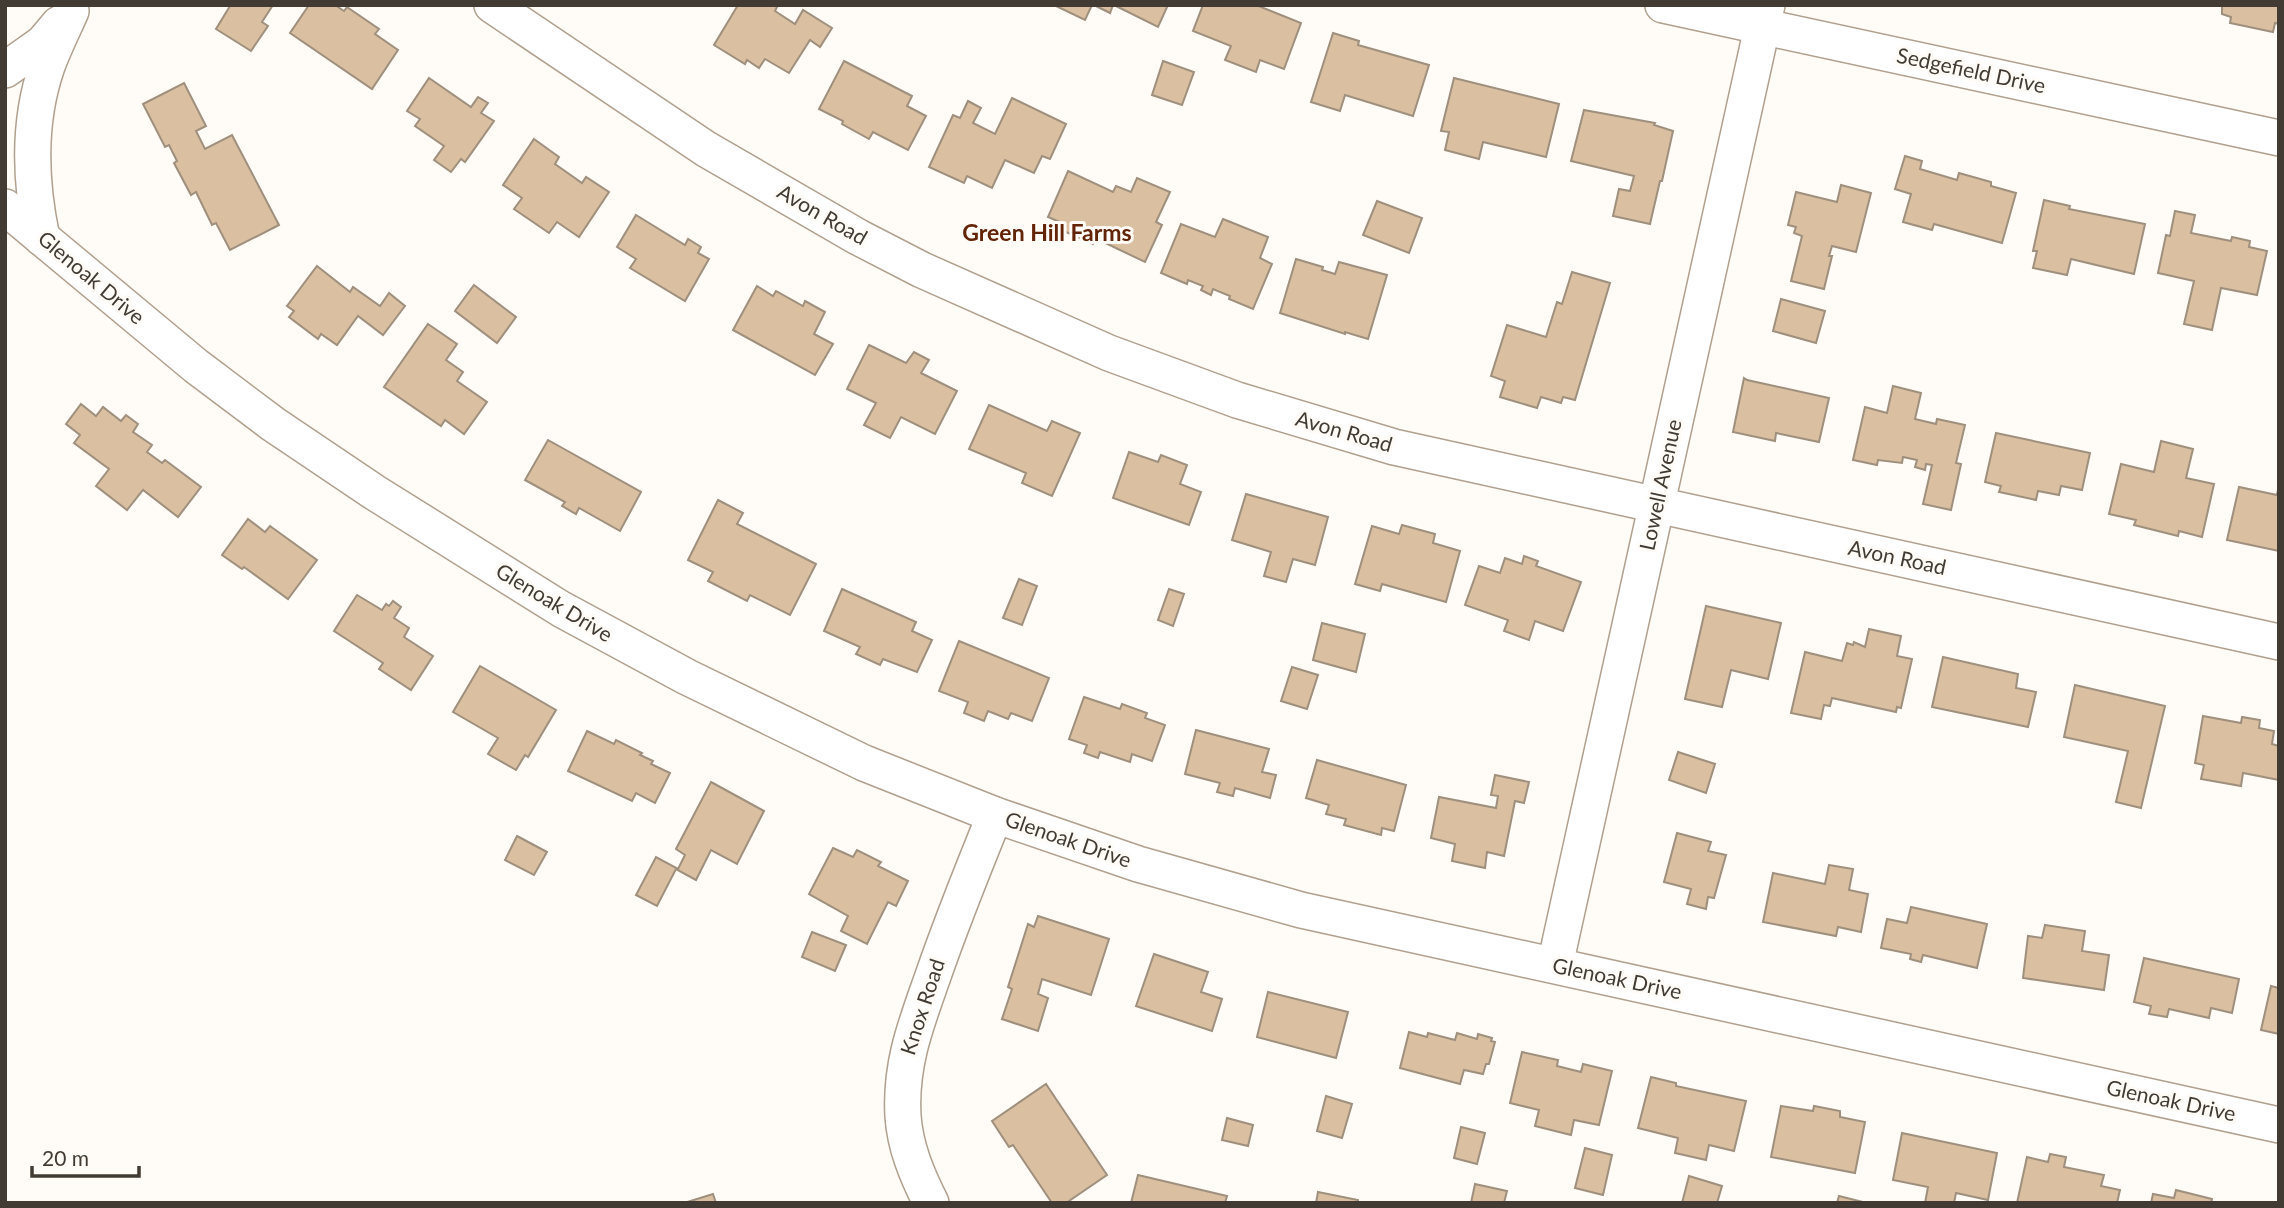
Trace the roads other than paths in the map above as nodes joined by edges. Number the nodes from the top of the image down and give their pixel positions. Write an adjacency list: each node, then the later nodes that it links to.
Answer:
1 (492, 5): 9 (street, Avon Road)
2 (1663, 5): 4 (street, Sedgefield Drive)
3 (73, 8): 5 (street); 8 (street)
4 (1764, 17): 6 (street, Sedgefield Drive); 9 (street, Lowell Avenue)
5 (5, 69)
6 (2279, 138)
7 (5, 207): 8 (street, Glenoak Drive)
8 (42, 238): 11 (street, Glenoak Drive)
9 (1656, 505): 10 (street, Avon Road); 12 (street, Lowell Avenue)
10 (2279, 642)
11 (995, 815): 12 (street, Glenoak Drive); 14 (street, Knox Road)
12 (1555, 965): 13 (street, Glenoak Drive)
13 (2279, 1125)
14 (931, 1203)

